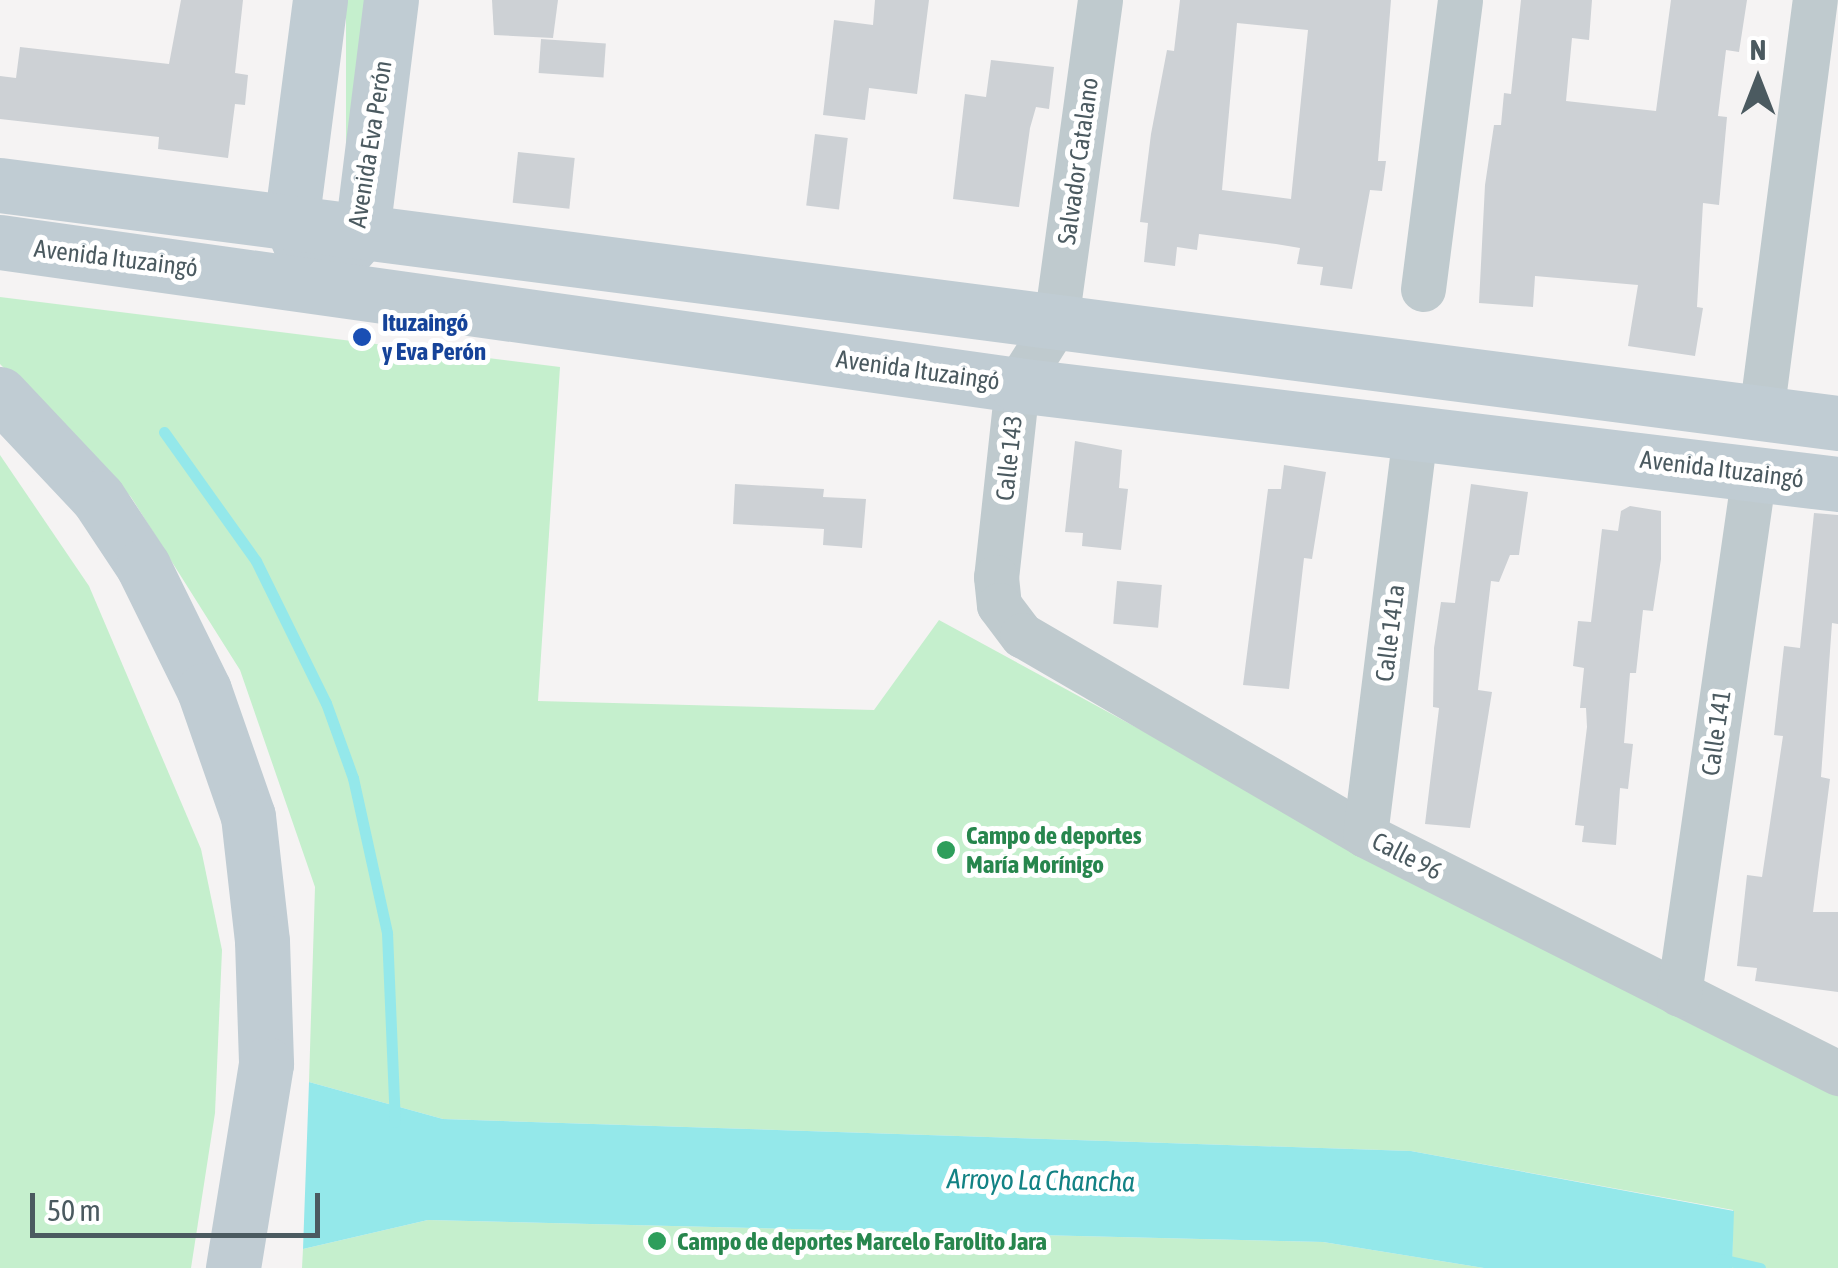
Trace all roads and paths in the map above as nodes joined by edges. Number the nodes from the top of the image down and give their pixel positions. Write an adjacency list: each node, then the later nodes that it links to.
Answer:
1 (320, 0): 7 (main road)
2 (391, 0): 8 (main road, Avenida Eva Perón)
3 (1100, 0): 12 (street, Salvador Catalano)
4 (1460, 0): 11 (street)
5 (1814, 0): 15 (street)
6 (0, 185): 7 (main road)
7 (291, 223): 8 (main road); 10 (main road)
8 (362, 232): 10 (main road, Avenida Eva Perón); 12 (main road)
9 (0, 242): 10 (main road, Avenida Ituzaingó)
10 (317, 284): 13 (main road, Avenida Ituzaingó)
11 (1423, 289)
12 (1056, 323): 13 (street, Calle 143); 15 (main road)
13 (1016, 384): 17 (main road, Avenida Ituzaingó); 20 (street, Calle 143)
14 (0, 394): 24 (main road)
15 (1762, 414): 16 (main road)
16 (1838, 423)
17 (1415, 431): 18 (main road, Avenida Ituzaingó); 21 (street, Calle 141a)
18 (1754, 473): 19 (main road, Avenida Ituzaingó); 22 (street, Calle 141)
19 (1838, 484)
20 (999, 605): 21 (street, Calle 96)
21 (1366, 835): 22 (street, Calle 96)
22 (1678, 994): 23 (street, Calle 96)
23 (1838, 1073)
24 (233, 1268)

